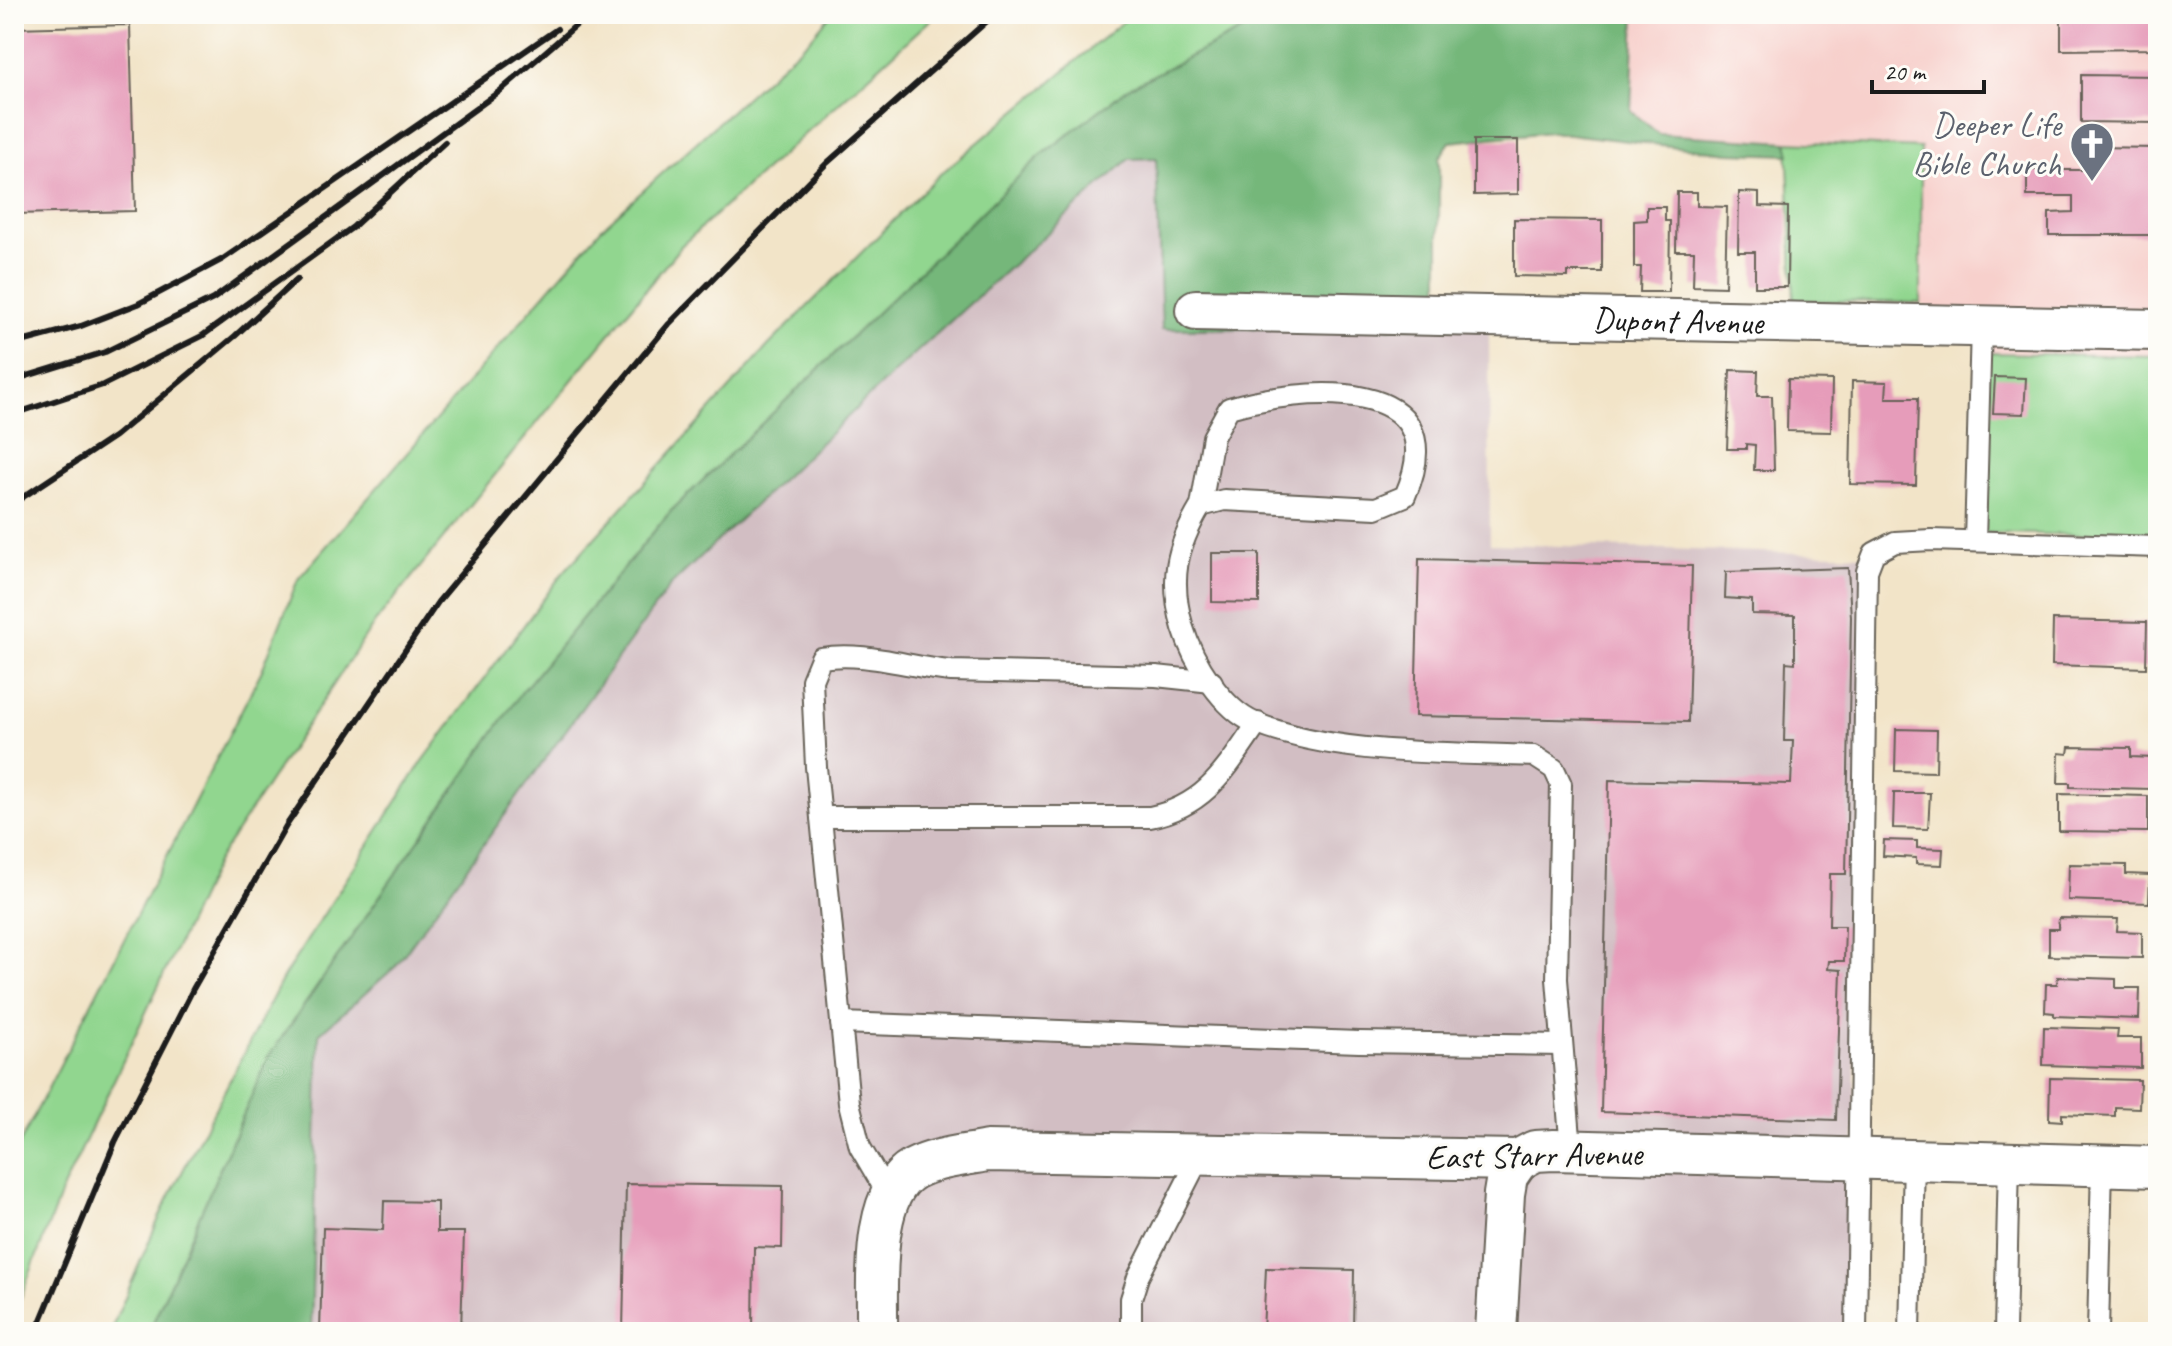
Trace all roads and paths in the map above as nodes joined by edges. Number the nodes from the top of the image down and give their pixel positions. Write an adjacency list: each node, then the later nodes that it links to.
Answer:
1 (1196, 310): 2 (street, Dupont Avenue)
2 (1981, 326): 3 (street, Dupont Avenue); 5 (lane)
3 (2158, 330)
4 (1201, 506): 4 (lane); 7 (lane)
5 (1975, 541): 6 (lane); 14 (lane)
6 (2158, 547)
7 (1212, 682): 8 (lane); 9 (lane)
8 (1258, 723): 9 (lane); 11 (lane)
9 (821, 817): 10 (lane)
10 (841, 1023): 11 (lane); 20 (lane)
11 (1562, 1045): 12 (lane)
12 (1571, 1150): 14 (street, East Starr Avenue); 15 (street, East Starr Avenue)
13 (1201, 1154): 15 (street, East Starr Avenue); 20 (street, East Starr Avenue); 22 (lane)
14 (1860, 1158): 16 (street, East Starr Avenue); 24 (lane)
15 (1518, 1160): 23 (street)
16 (1914, 1160): 17 (street, East Starr Avenue); 25 (lane)
17 (2009, 1162): 18 (street, East Starr Avenue); 26 (lane)
18 (2102, 1165): 19 (street, East Starr Avenue); 27 (lane)
19 (2158, 1167)
20 (901, 1184): 21 (street)
21 (877, 1332)
22 (1131, 1332)
23 (1496, 1332)
24 (1856, 1332)
25 (1910, 1332)
26 (2005, 1332)
27 (2098, 1332)

